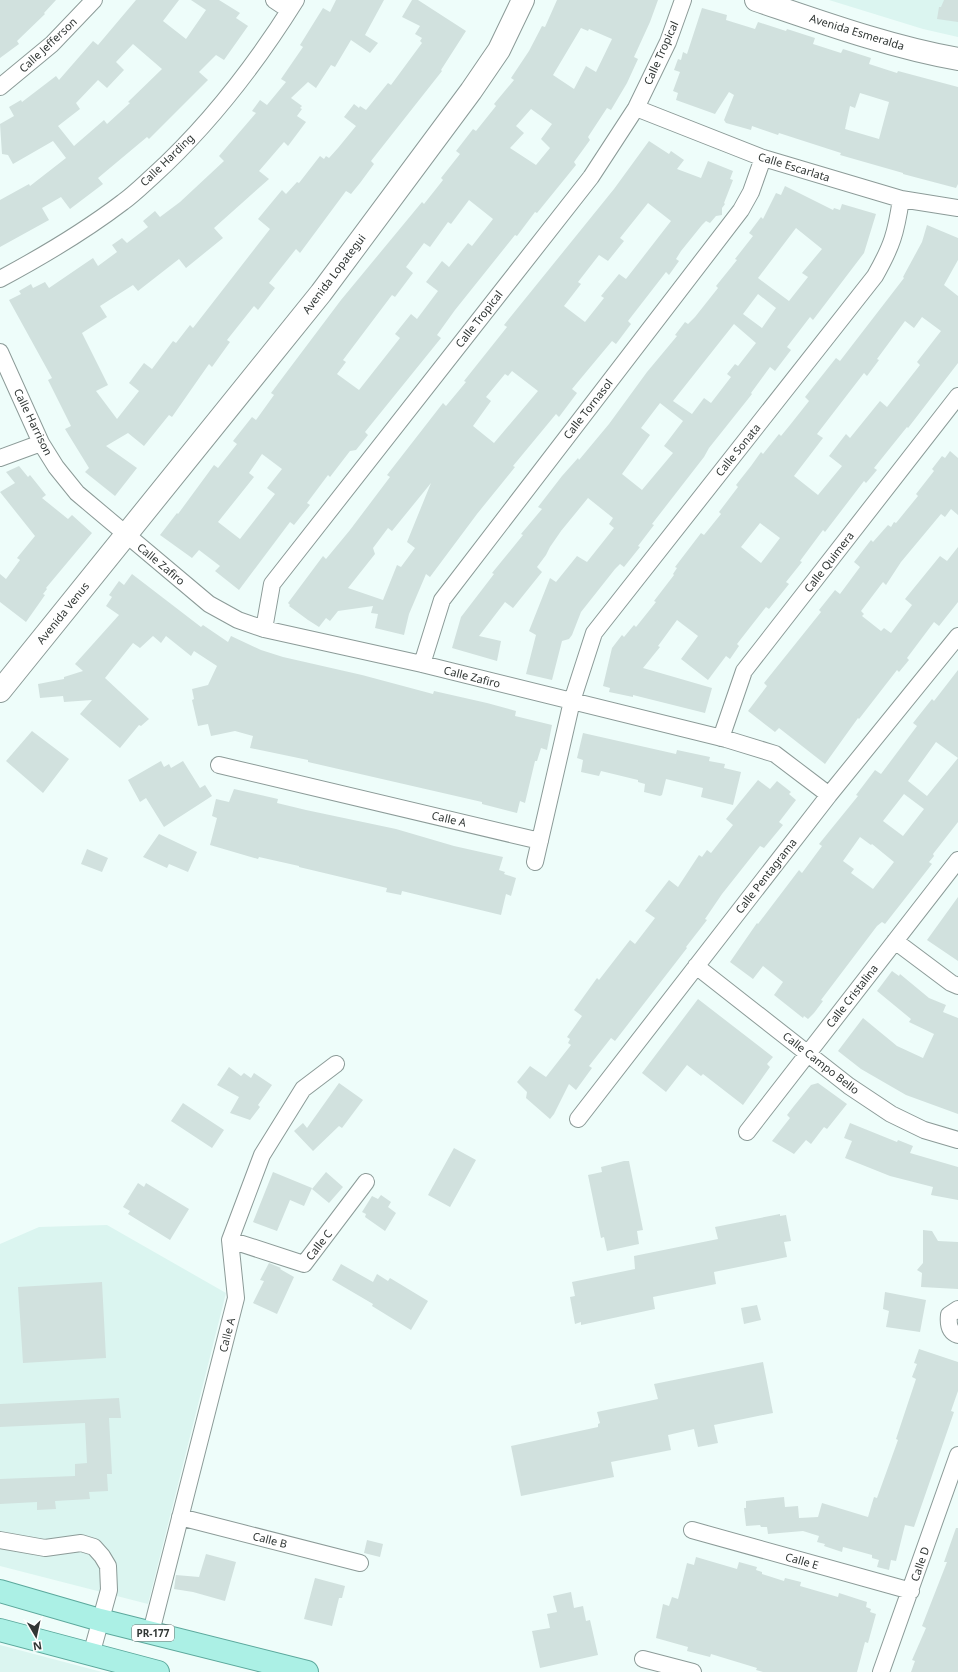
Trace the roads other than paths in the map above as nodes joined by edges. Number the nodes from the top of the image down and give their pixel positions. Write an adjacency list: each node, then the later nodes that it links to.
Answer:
1 (94, 0): 8 (street, Calle Jefferson)
2 (274, 0): 6 (street)
3 (523, 0): 18 (street, Avenida Lopategui)
4 (683, 0): 9 (street, Calle Tropical)
5 (756, 0): 7 (street, Avenida Esmeralda)
6 (293, 5): 13 (street, Calle Harding)
7 (958, 59)
8 (0, 88)
9 (636, 108): 10 (street, Calle Escarlata); 19 (street, Calle Tropical)
10 (763, 158): 11 (street, Calle Escarlata); 21 (street, Calle Tornasol)
11 (901, 199): 12 (street, Calle Escarlata); 23 (street, Calle Sonata)
12 (958, 208)
13 (0, 279)
14 (0, 352): 16 (street, Calle Harrison)
15 (958, 396): 24 (street, Calle Quimera)
16 (41, 442): 17 (street); 18 (street, Calle Harrison)
17 (0, 458)
18 (126, 535): 19 (street, Calle Zafiro); 22 (street, Avenida Venus)
19 (264, 629): 21 (street, Calle Zafiro)
20 (958, 636): 26 (street, Calle Pentagrama)
21 (422, 664): 23 (street, Calle Zafiro)
22 (0, 691)
23 (572, 701): 24 (street, Calle Zafiro); 27 (street)
24 (721, 738): 26 (street, Calle Zafiro)
25 (219, 765): 27 (street, Calle A)
26 (829, 795): 31 (street, Calle Pentagrama)
27 (540, 841): 29 (street)
28 (958, 860): 30 (street, Calle Cristalina)
29 (535, 862)
30 (895, 941): 32 (street); 33 (street, Calle Cristalina)
31 (696, 966): 33 (street, Calle Campo Bello); 35 (street, Calle Pentagrama)
32 (958, 986)
33 (808, 1052): 36 (street, Calle Cristalina); 37 (street, Calle Campo Bello)
34 (336, 1064): 39 (street, Calle A)
35 (578, 1119)
36 (747, 1132)
37 (958, 1140)
38 (366, 1182): 39 (street, Calle C)
39 (230, 1240): 43 (street, Calle A)
40 (958, 1309): 41 (street)
41 (958, 1335)
42 (957, 1463): 48 (street, Calle D)
43 (180, 1517): 46 (street, Calle B); 51 (street, Calle A)
44 (692, 1530): 48 (street, Calle E)
45 (0, 1540): 49 (street)
46 (360, 1563)
47 (0, 1591): 49 (main road, PR-177)
48 (911, 1591): 57 (street, Calle D)
49 (100, 1620): 51 (main road, PR-177); 52 (street)
50 (0, 1630): 52 (main road)
51 (151, 1632): 55 (main road, PR-177)
52 (91, 1655): 54 (main road)
53 (643, 1659): 56 (street)
54 (158, 1672)
55 (307, 1672)
56 (693, 1672)
57 (881, 1672)

